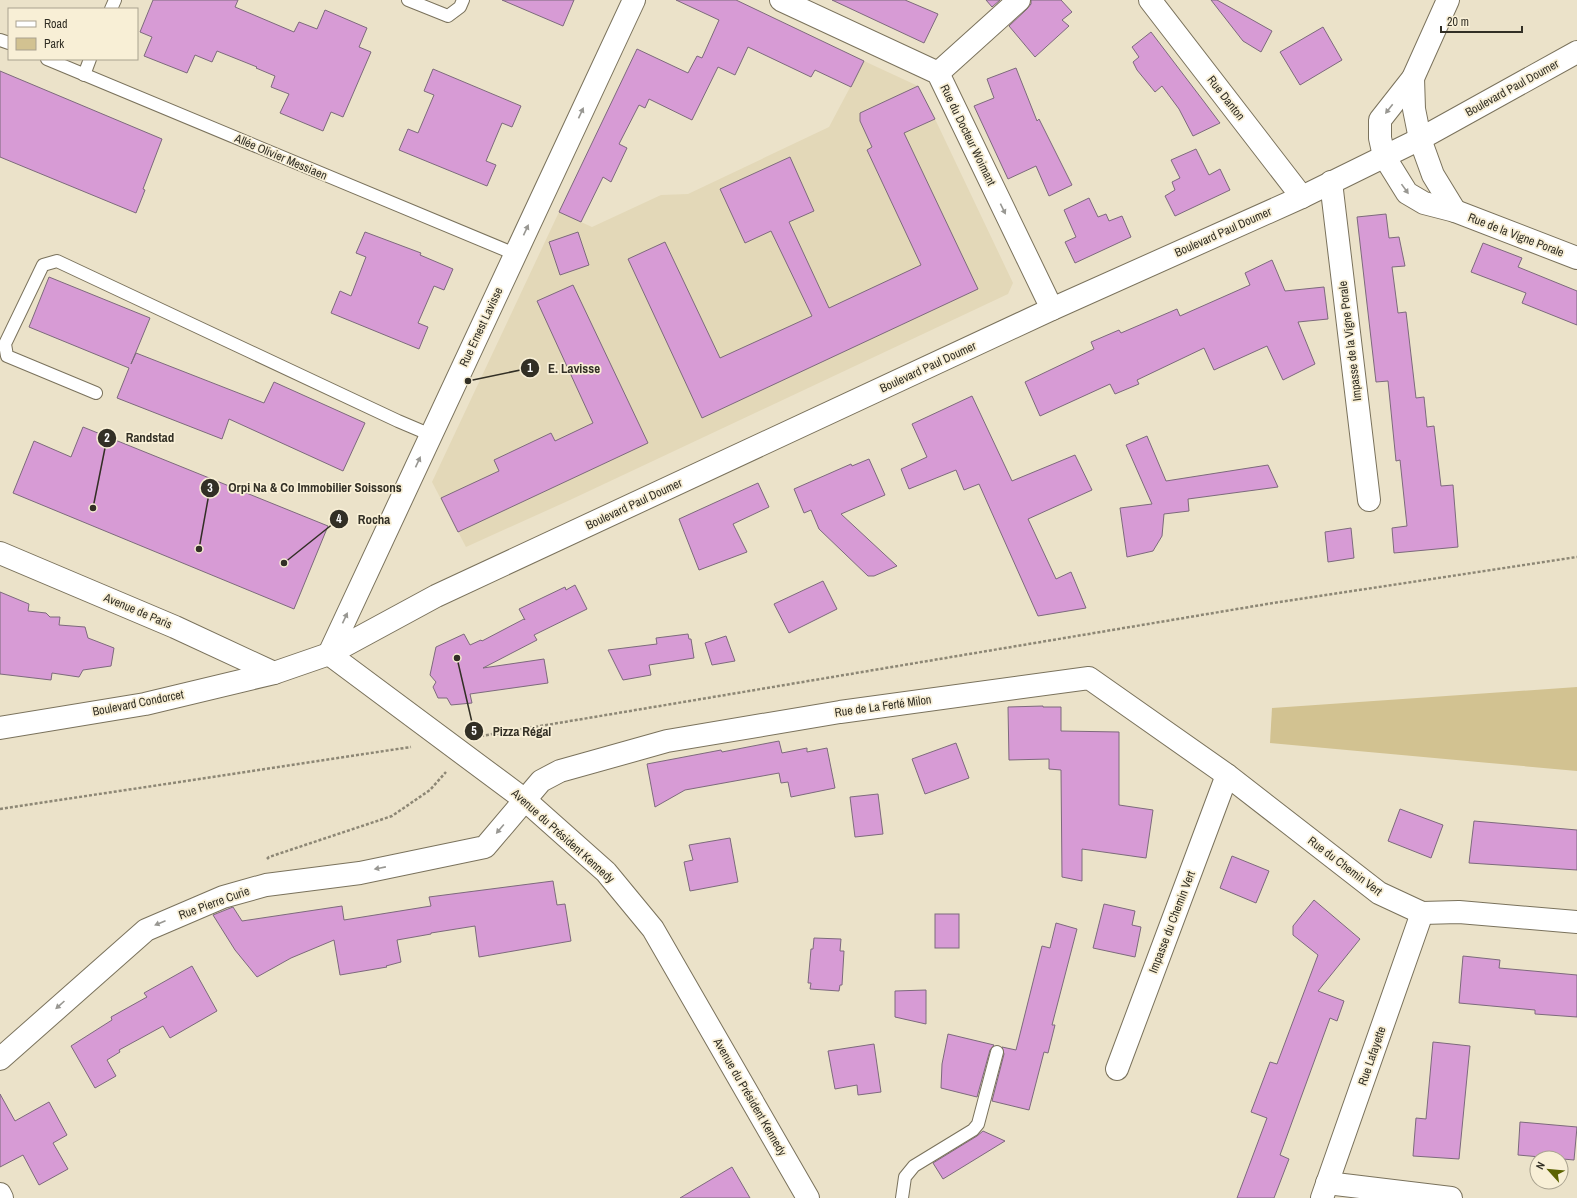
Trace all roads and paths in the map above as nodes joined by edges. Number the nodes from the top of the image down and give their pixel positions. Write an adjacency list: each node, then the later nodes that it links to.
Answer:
1 (408, 0): 2 (lane)
2 (463, 0)
3 (634, 0): 19 (street, Rue Ernest Lavisse, one-way to 3)
4 (781, 0): 11 (street, Rue du Docteur Woimant)
5 (1019, 0): 11 (street)
6 (1150, 0): 17 (street, Rue Danton)
7 (1448, 0): 13 (street)
8 (1577, 52): 14 (street, Boulevard Paul Doumer)
9 (49, 60): 12 (lane, Allée Olivier Messiaen)
10 (90, 60): 12 (lane)
11 (938, 73): 21 (street, Rue du Docteur Woimant, one-way to 21)
12 (84, 75): 19 (lane, Allée Olivier Messiaen)
13 (1413, 78): 14 (street, Rue de la Vigne Porale); 15 (street, one-way to 15)
14 (1420, 139): 15 (street, Boulevard Paul Doumer); 18 (street, Rue de la Vigne Porale)
15 (1384, 156): 16 (street, Boulevard Paul Doumer); 18 (street, Rue de la Vigne Porale, one-way to 18)
16 (1331, 182): 17 (street, Boulevard Paul Doumer); 24 (street, Impasse de la Vigne Porale)
17 (1302, 197): 21 (street, Boulevard Paul Doumer)
18 (1455, 211): 20 (street, Rue de la Vigne Porale)
19 (515, 254): 23 (street, Rue Ernest Lavisse)
20 (1577, 258)
21 (1052, 309): 27 (street, Boulevard Paul Doumer)
22 (96, 393): 23 (lane)
23 (431, 435): 27 (street, Rue Ernest Lavisse, one-way to 23)
24 (1369, 500)
25 (0, 553): 28 (street, Avenue de Paris)
26 (1577, 557): 30 (path)
27 (329, 654): 28 (street, Boulevard Paul Doumer); 30 (street, Avenue du Président Kennedy)
28 (274, 673): 29 (street, Boulevard Condorcet)
29 (0, 728)
30 (455, 748): 32 (street, Avenue du Président Kennedy); 33 (path); 34 (path)
31 (1227, 776): 32 (street, Rue de La Ferté Milon); 35 (street, Rue du Chemin Vert); 39 (street, Impasse du Chemin Vert)
32 (525, 800): 34 (street, Rue Pierre Curie, one-way to 34); 43 (street, Avenue du Président Kennedy)
33 (0, 810)
34 (250, 889): 38 (street, Rue Pierre Curie, one-way to 38)
35 (1422, 913): 36 (street, Rue du Chemin Vert); 40 (street, Rue Lafayette)
36 (1577, 922)
37 (997, 1052): 44 (lane)
38 (0, 1059)
39 (1117, 1069)
40 (1324, 1191): 45 (street)
41 (0, 1194): 42 (street)
42 (2, 1198)
43 (808, 1198)
44 (902, 1198)
45 (1451, 1198)

